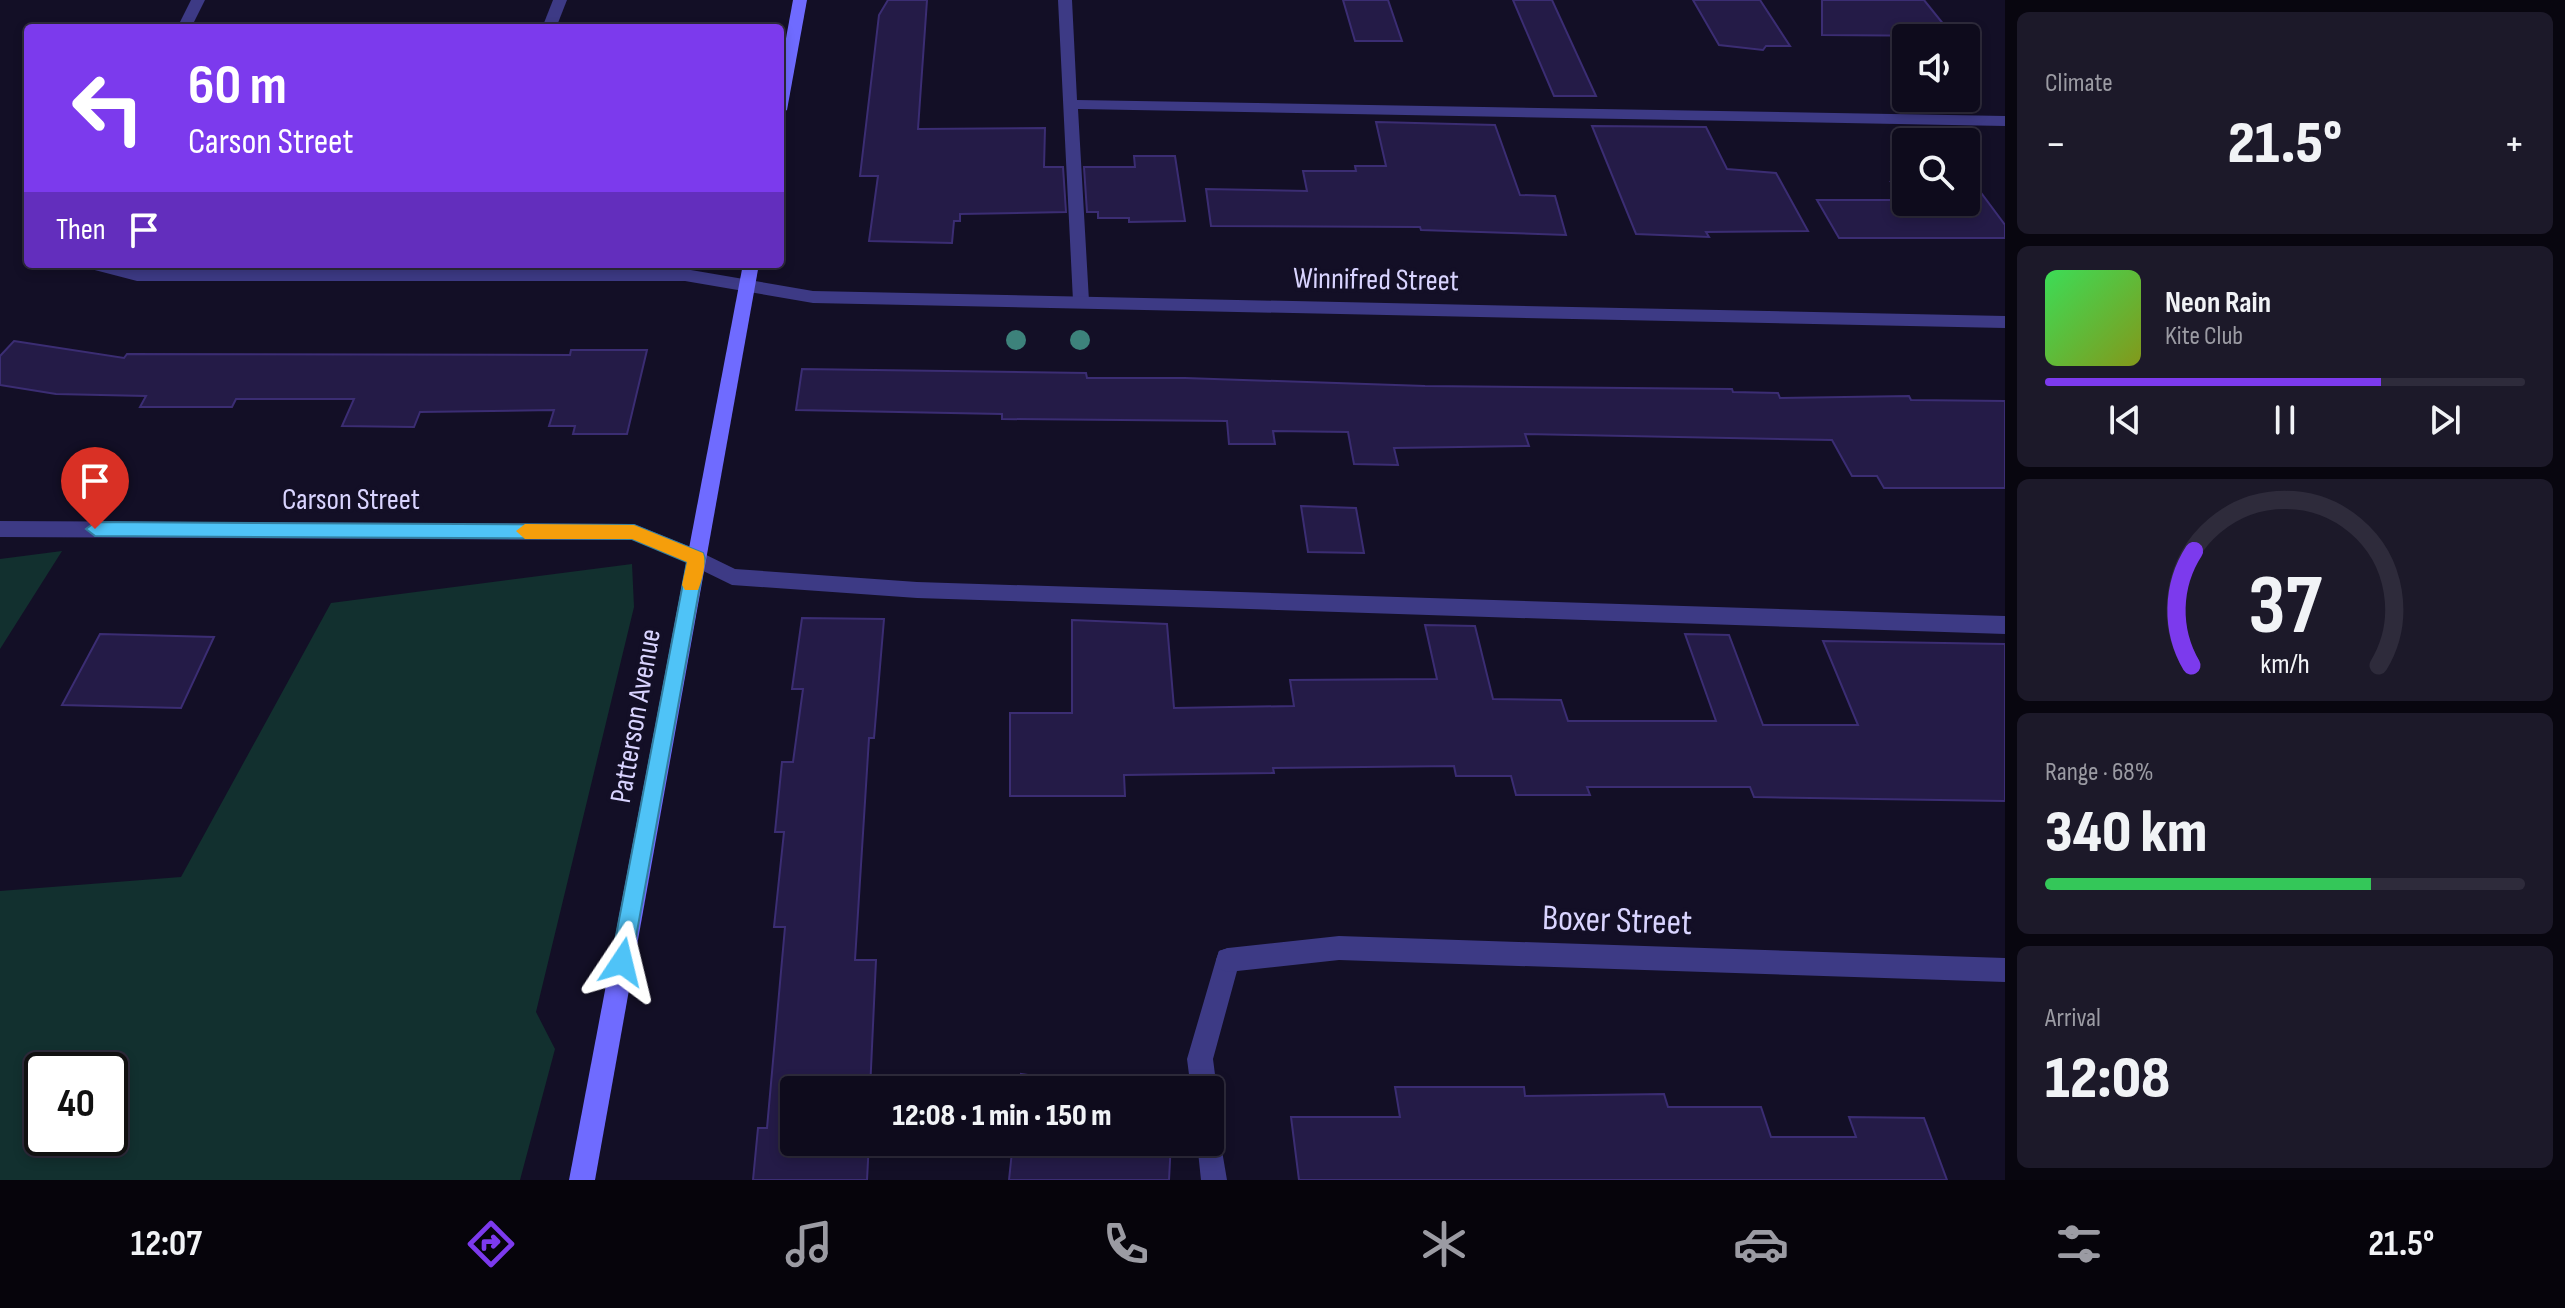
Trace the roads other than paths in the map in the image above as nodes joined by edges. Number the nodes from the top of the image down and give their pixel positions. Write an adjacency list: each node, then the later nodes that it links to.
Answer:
1 (198, 0): 5 (street)
2 (560, 0): 6 (street)
3 (800, 0): 7 (street)
4 (1065, 0): 8 (street)
5 (186, 24)
6 (551, 24)
7 (784, 88)
8 (1072, 104): 9 (street); 14 (street)
9 (2005, 121)
10 (109, 268): 12 (street, Winnifred Street)
11 (750, 268): 13 (street, Patterson Avenue)
12 (457, 270): 13 (street, Winnifred Street)
13 (747, 287): 14 (street, Winnifred Street); 17 (street, Patterson Avenue)
14 (1081, 301): 15 (street, Winnifred Street)
15 (2005, 322)
16 (0, 529): 17 (street, Carson Street)
17 (696, 558): 18 (street, Carson Street); 22 (street, Patterson Avenue)
18 (2005, 625)
19 (2005, 970): 20 (street, Boxer Street)
20 (1202, 1076)
21 (1211, 1156): 23 (street)
22 (582, 1180)
23 (1214, 1180)

